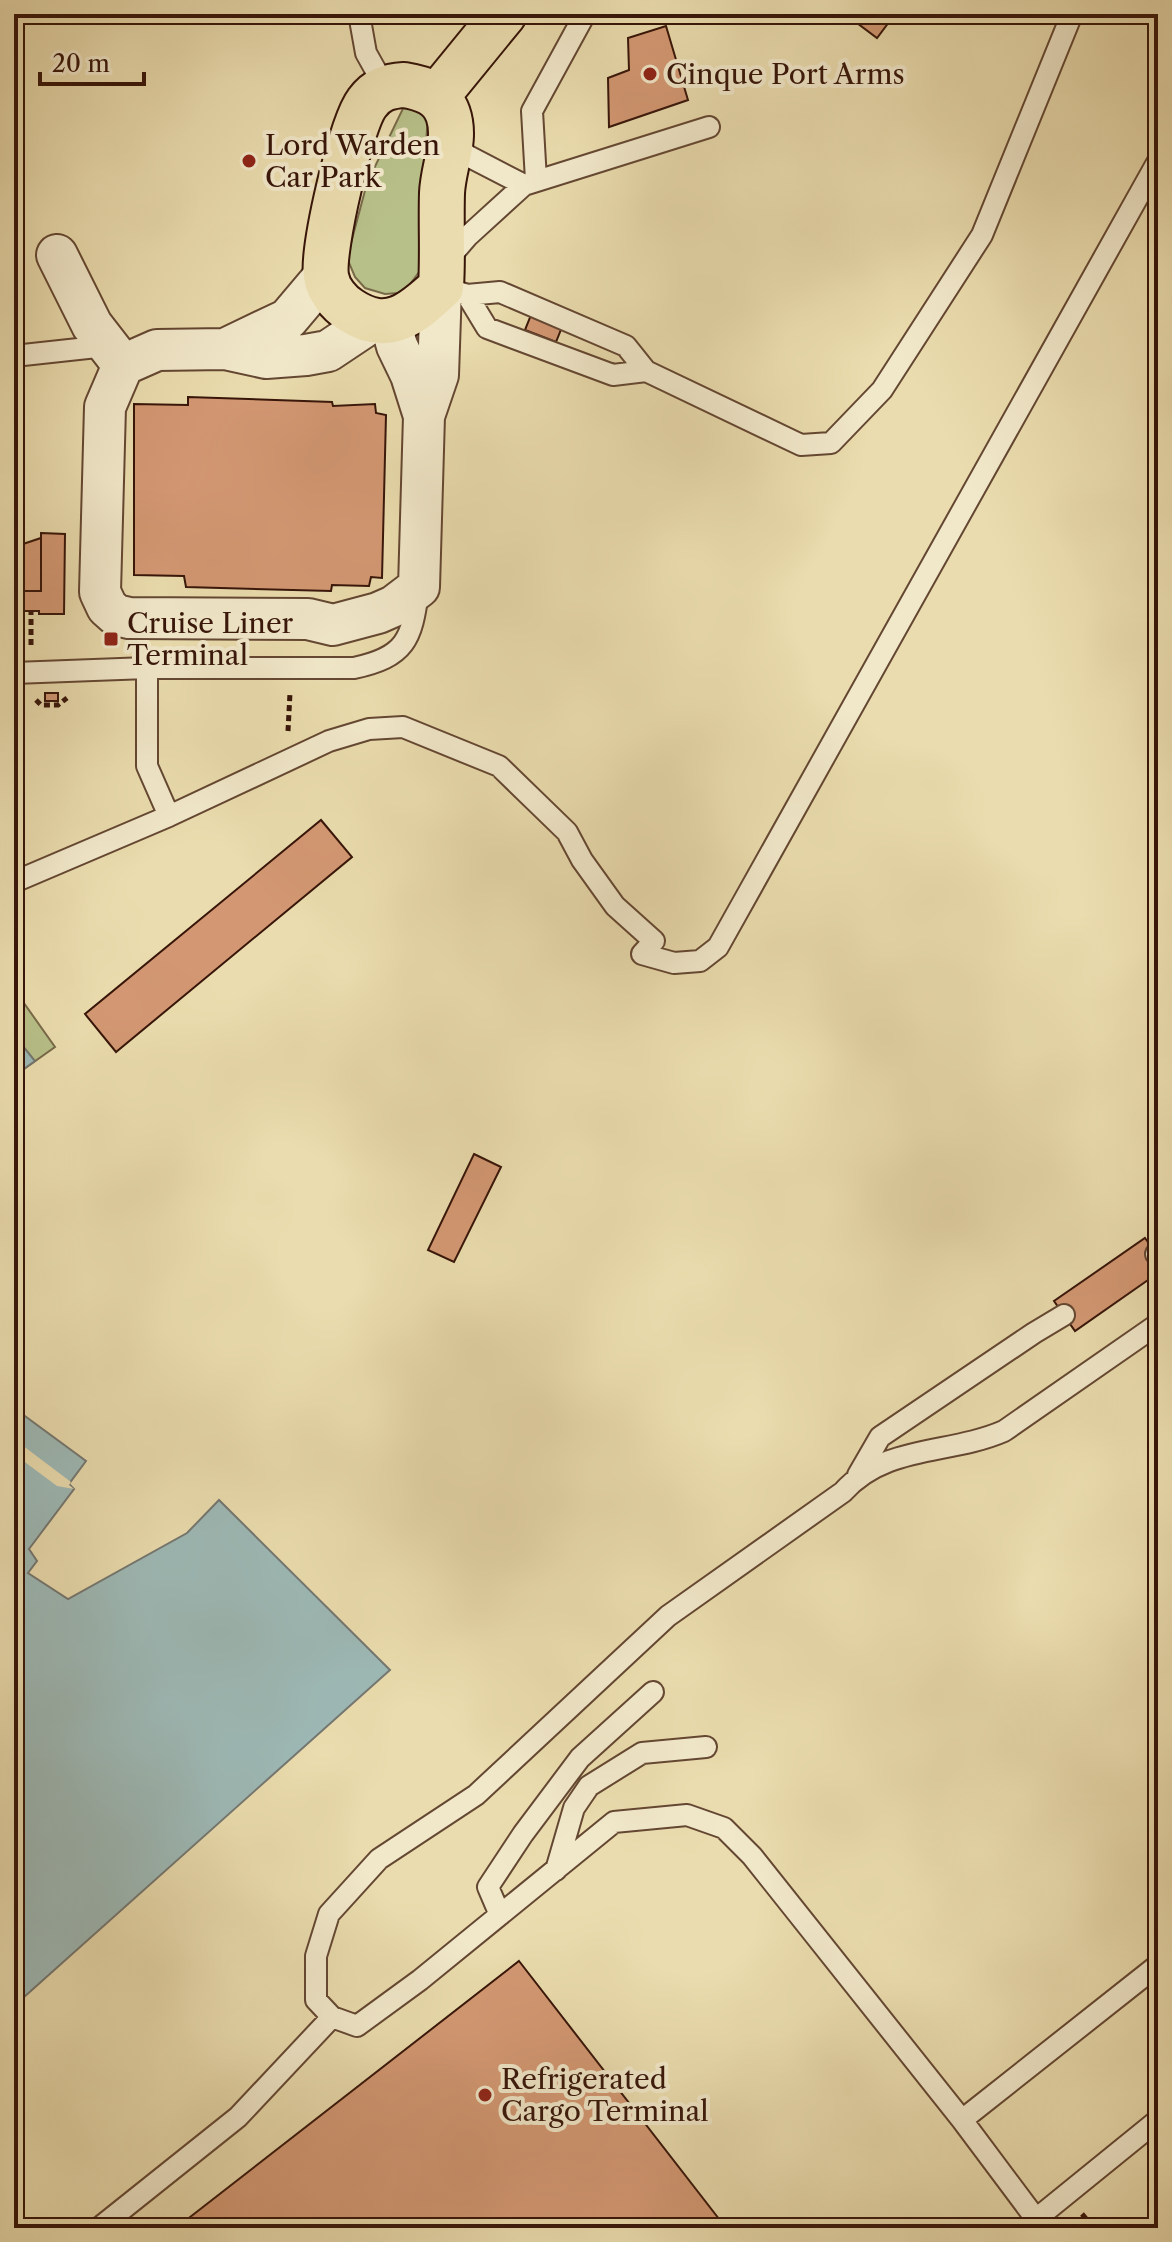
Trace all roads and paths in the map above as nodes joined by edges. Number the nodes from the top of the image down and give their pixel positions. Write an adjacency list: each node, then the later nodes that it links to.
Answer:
1 (359, 14): 5 (lane)
2 (504, 14): 6 (highway)
3 (585, 14): 10 (lane)
4 (1072, 14): 18 (lane)
5 (385, 87): 6 (highway); 12 (highway)
6 (437, 96): 8 (highway)
7 (709, 127): 10 (lane)
8 (452, 142): 10 (lane); 13 (highway)
9 (1158, 161): 25 (lane)
10 (530, 182): 13 (lane)
11 (57, 255): 17 (street)
12 (326, 274): 14 (highway); 15 (street)
13 (450, 282): 14 (highway); 18 (lane); 18 (lane); 19 (street)
14 (382, 321): 15 (street); 19 (street)
15 (225, 349): 17 (street)
16 (14, 356): 17 (lane)
17 (115, 356): 20 (street)
18 (646, 371)
19 (424, 416): 20 (street)
20 (419, 587): 22 (lane)
21 (147, 668): 22 (lane); 23 (lane); 25 (lane)
22 (291, 668): 24 (path)
23 (14, 673)
24 (287, 740)
25 (169, 816): 26 (lane)
26 (14, 882)
27 (1064, 1315): 29 (lane)
28 (1158, 1324): 29 (lane)
29 (858, 1475): 35 (lane)
30 (653, 1692): 33 (lane)
31 (706, 1747): 32 (lane)
32 (556, 1870): 33 (lane); 36 (lane)
33 (500, 1915): 35 (lane)
34 (1158, 1965): 36 (lane)
35 (332, 2017): 40 (lane)
36 (962, 2120): 39 (lane)
37 (1158, 2120): 39 (lane)
38 (1158, 2214): 41 (path)
39 (1037, 2224)
40 (99, 2228)
41 (1148, 2228)

